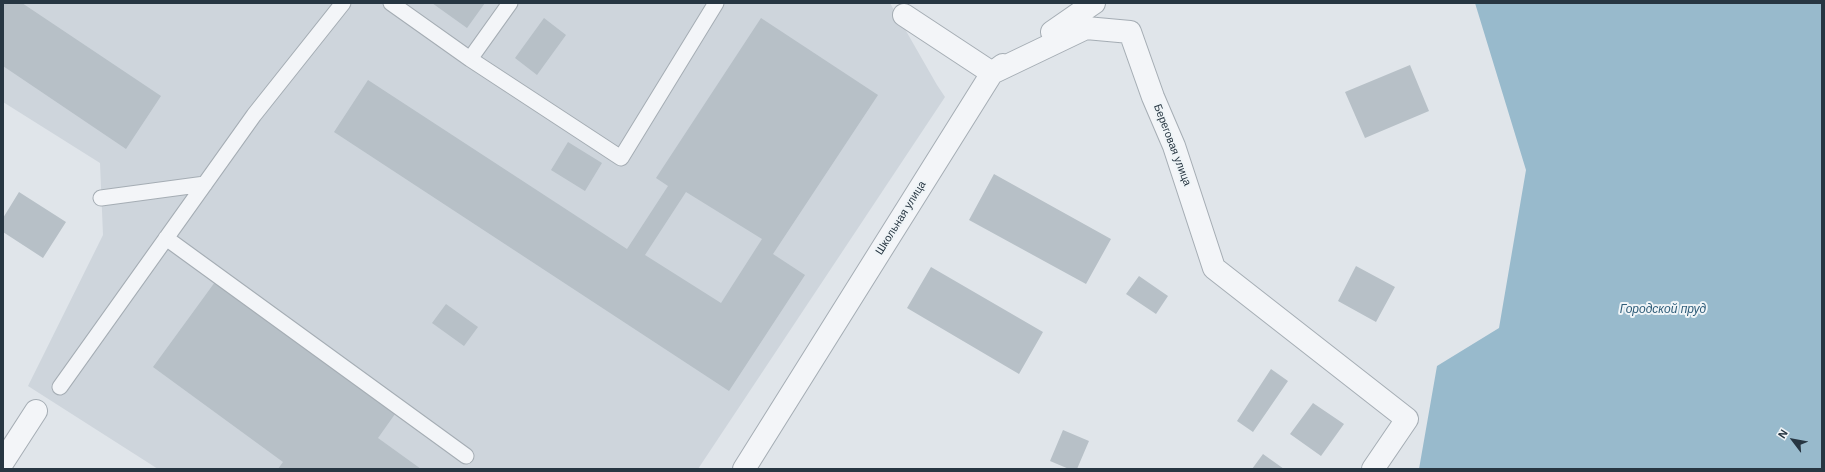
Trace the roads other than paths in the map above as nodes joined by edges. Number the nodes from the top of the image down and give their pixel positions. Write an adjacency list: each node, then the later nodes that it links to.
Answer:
1 (343, 3): 9 (lane)
2 (391, 3): 7 (lane)
3 (510, 3): 7 (lane)
4 (716, 3): 7 (lane)
5 (1094, 3): 8 (street, Школьная улица)
6 (904, 14): 8 (street)
7 (470, 59)
8 (992, 74): 16 (street, Школьная улица); 17 (street, Береговая улица)
9 (205, 184): 10 (lane); 11 (lane)
10 (101, 198)
11 (166, 238): 12 (lane); 14 (lane)
12 (60, 387)
13 (36, 411): 15 (street)
14 (466, 456)
15 (3, 462)
16 (744, 469)
17 (1373, 469)

